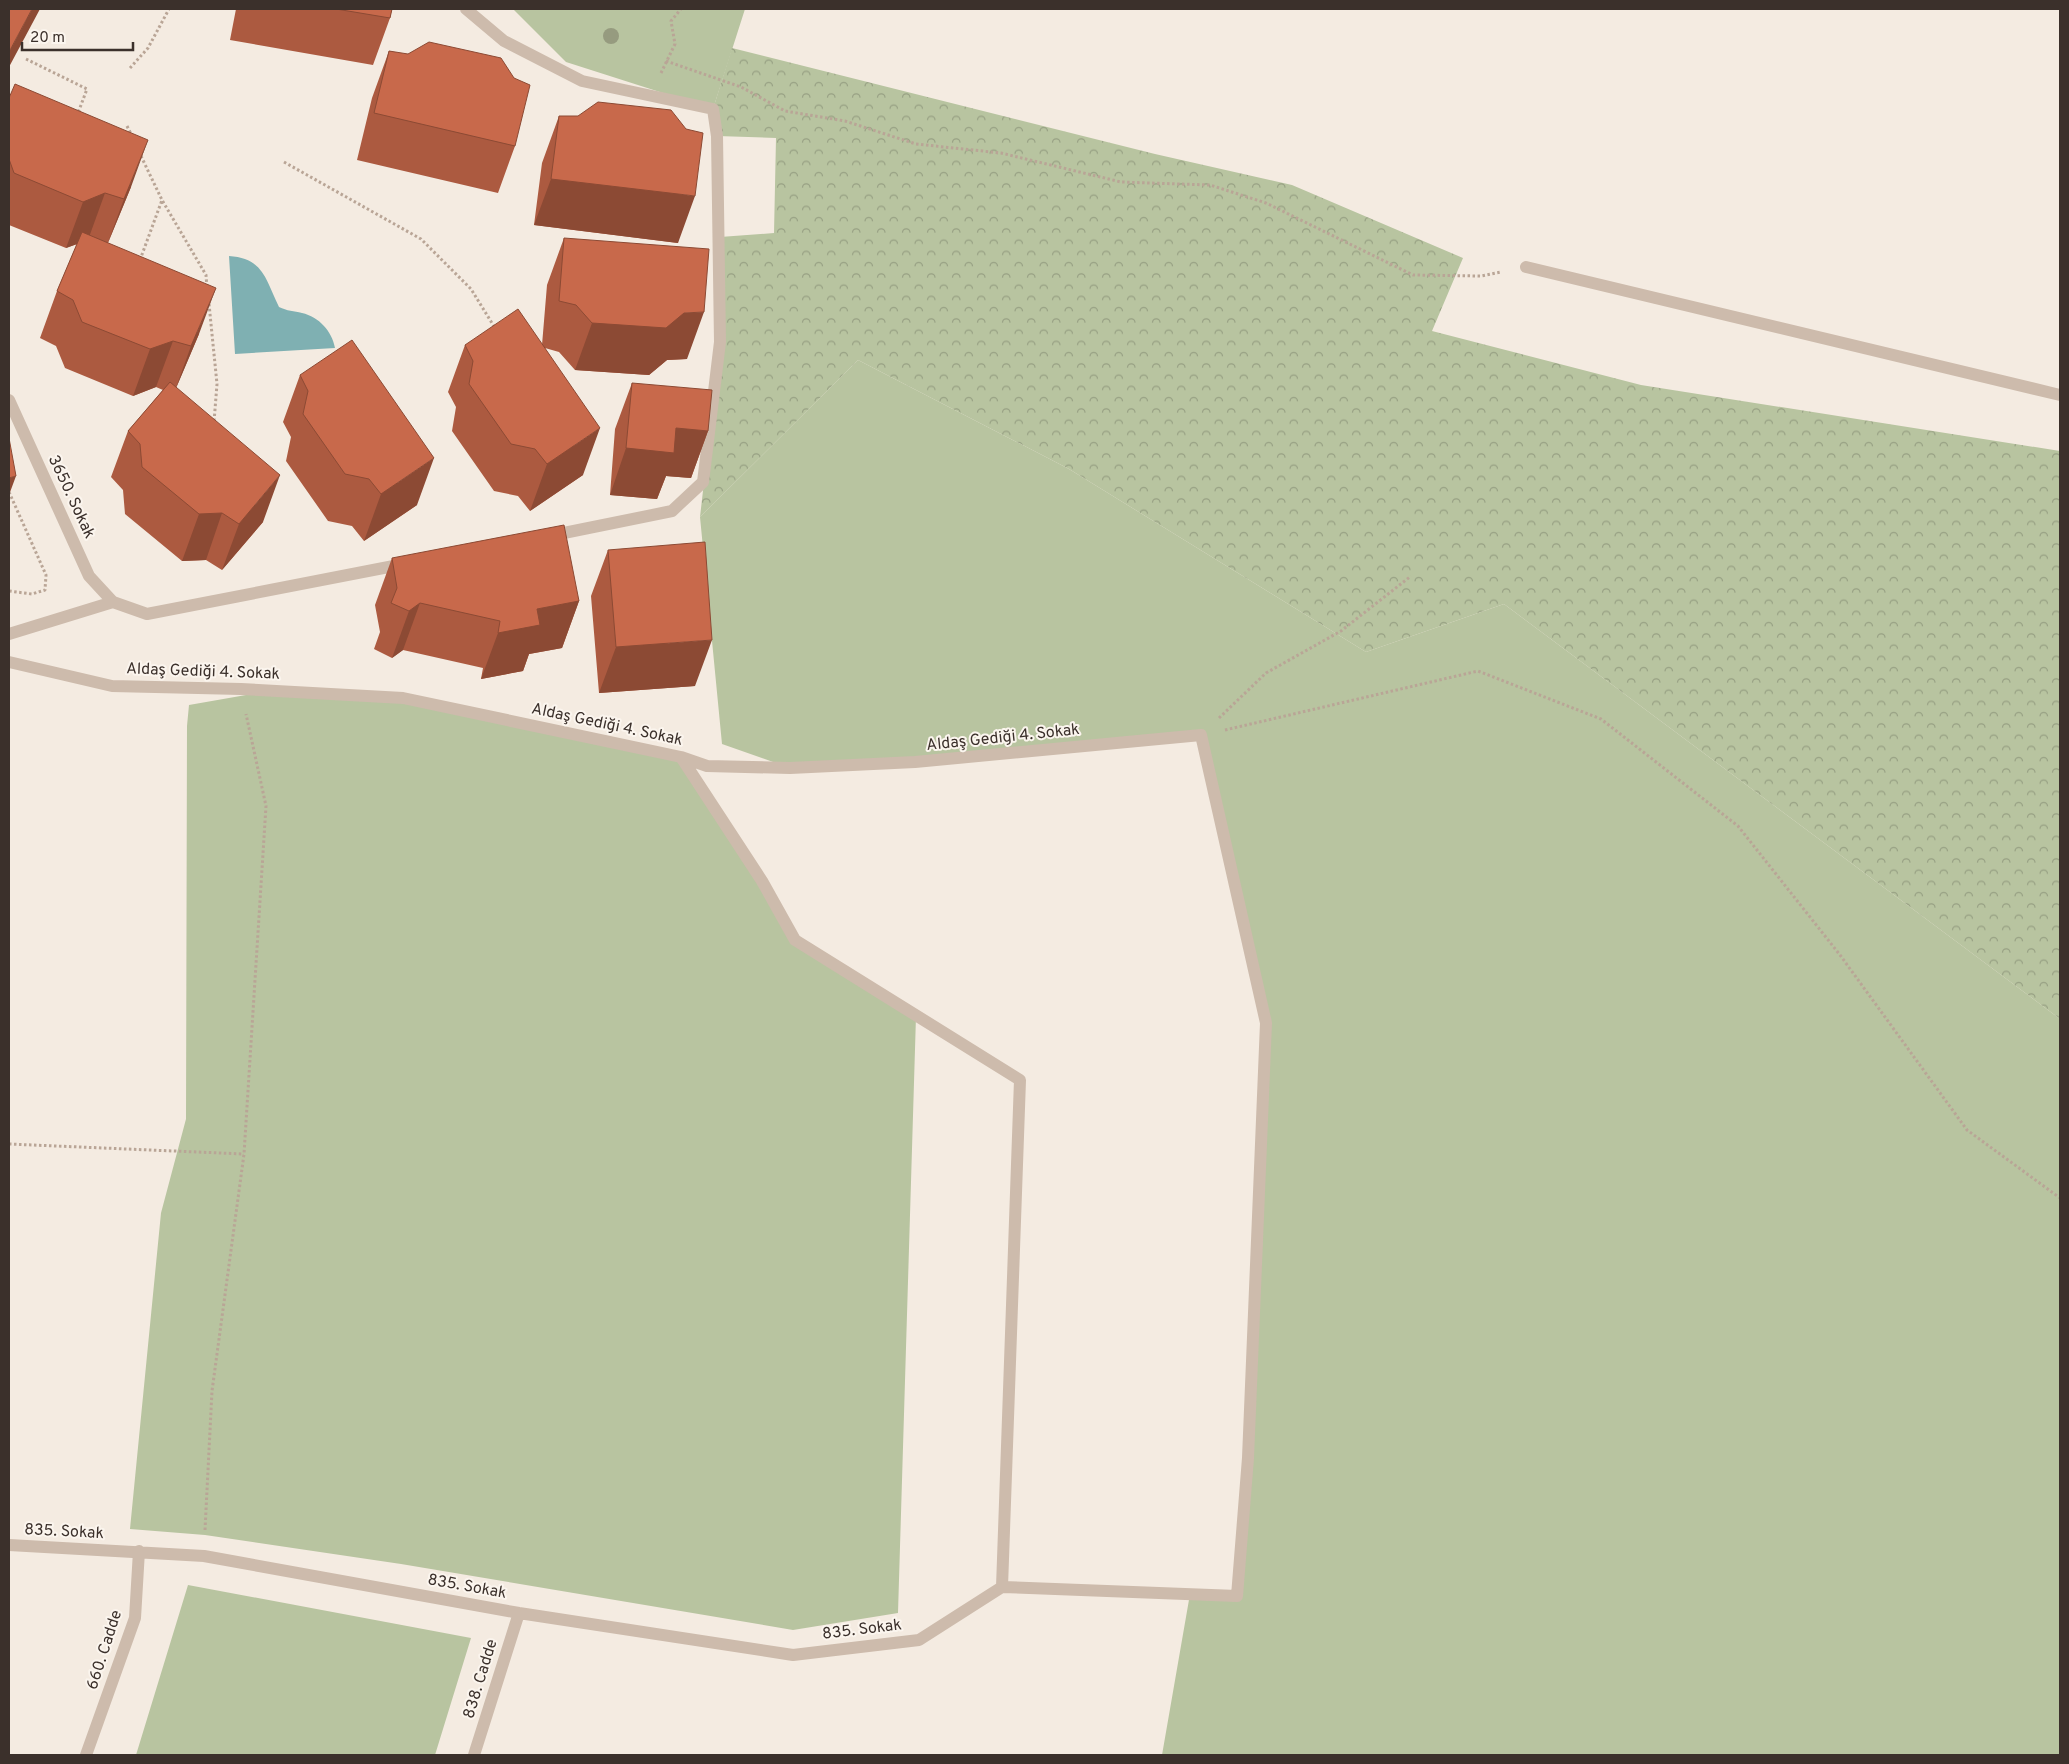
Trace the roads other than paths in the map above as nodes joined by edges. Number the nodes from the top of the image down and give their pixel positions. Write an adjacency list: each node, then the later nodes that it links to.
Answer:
1 (466, 9): 5 (street)
2 (1526, 267): 3 (street)
3 (2060, 395)
4 (9, 400): 7 (street, 3650. Sokak)
5 (535, 538)
6 (419, 561): 7 (street)
7 (113, 602): 8 (street)
8 (9, 634)
9 (9, 662): 10 (street, Aldaş Gediği 4. Sokak)
10 (681, 757): 13 (street); 13 (street, Aldaş Gediği 4. Sokak)
11 (9, 1545): 12 (street, 835. Sokak)
12 (139, 1551): 14 (street, 835. Sokak); 15 (street, 660. Cadde)
13 (1002, 1587): 14 (street, 835. Sokak)
14 (519, 1613): 16 (street, 838. Cadde)
15 (86, 1755)
16 (474, 1755)

